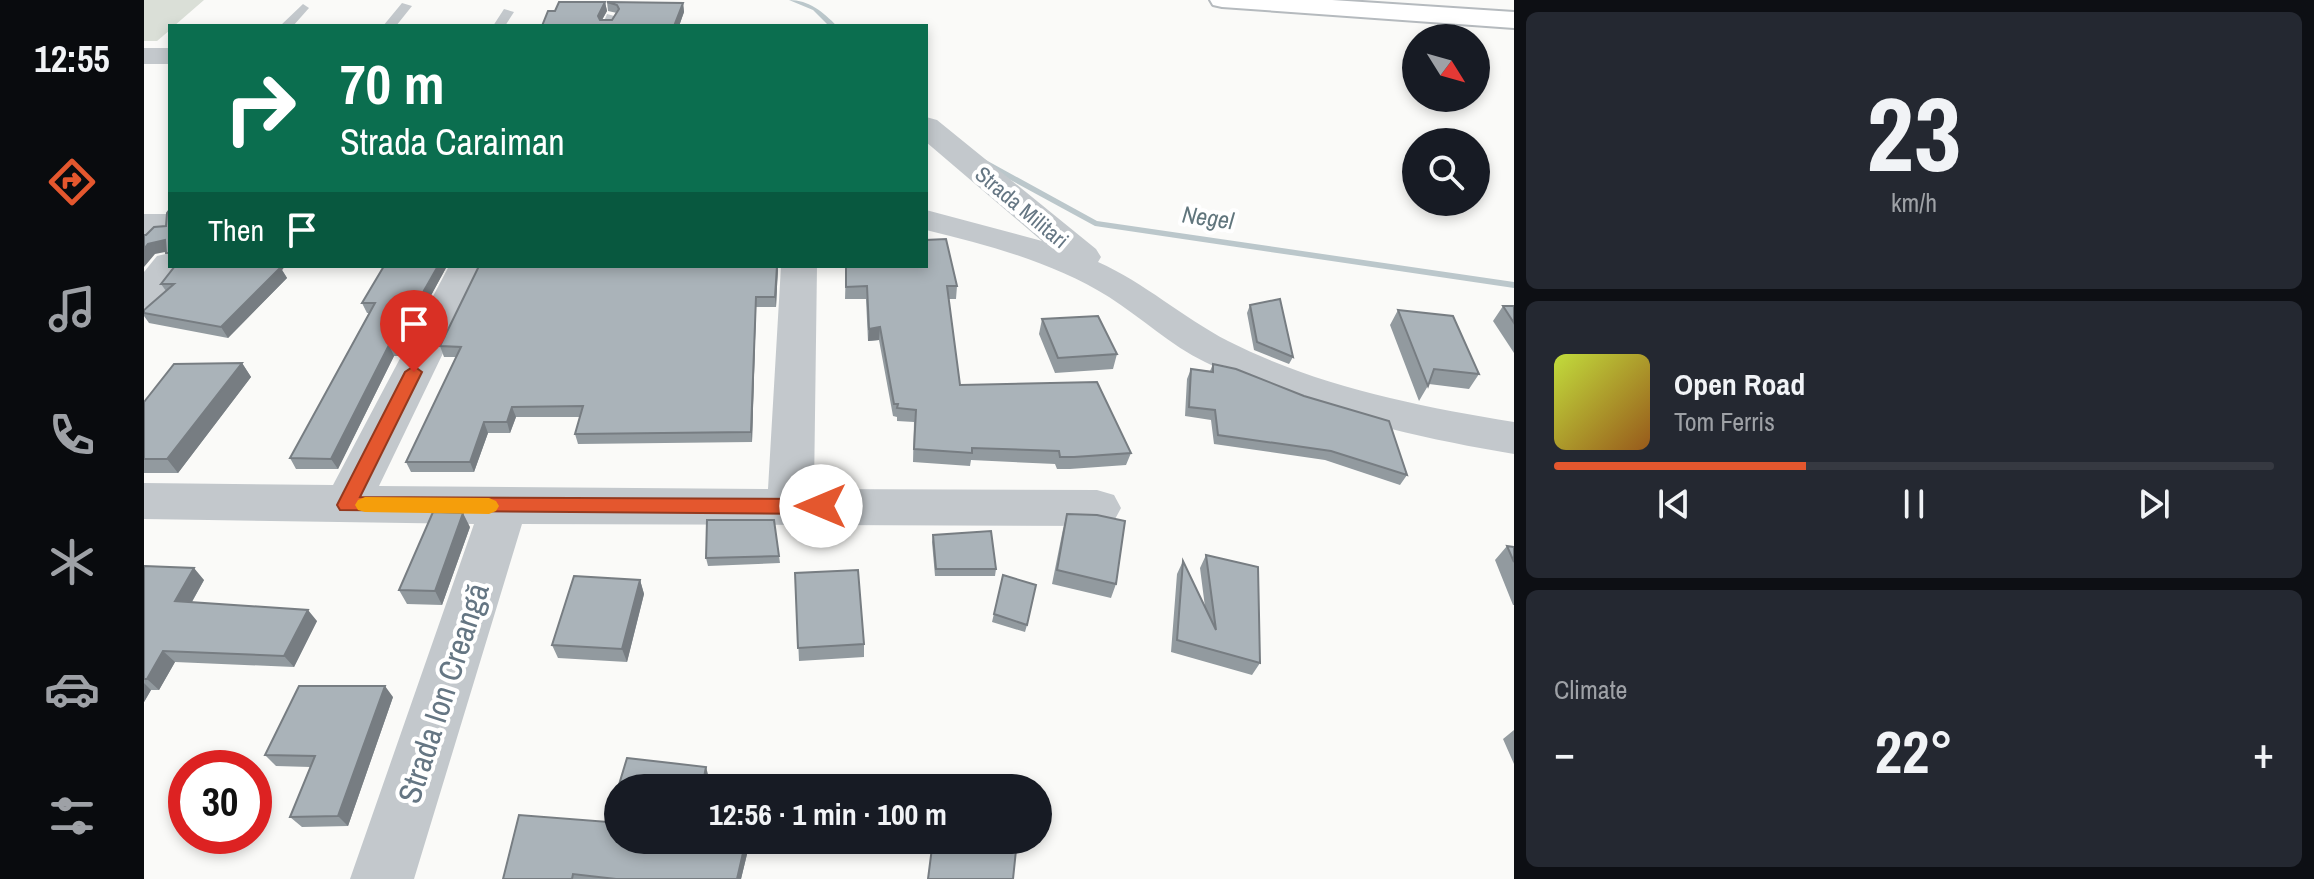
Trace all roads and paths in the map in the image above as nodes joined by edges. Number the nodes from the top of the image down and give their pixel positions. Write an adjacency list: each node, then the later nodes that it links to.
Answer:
1 (1222, 0): 5 (main road)
2 (406, 6): 7 (lane)
3 (303, 8): 6 (lane)
4 (508, 12): 8 (lane)
5 (1514, 20)
6 (288, 24)
7 (391, 24)
8 (500, 24)
9 (144, 56): 10 (street)
10 (168, 56)
11 (928, 128): 18 (street, Strada Militari)
12 (928, 220): 18 (street)
13 (144, 224): 14 (street)
14 (168, 224)
15 (168, 266): 19 (street)
16 (466, 268): 22 (street)
17 (799, 268): 24 (street)
18 (1118, 287): 20 (street)
19 (144, 296)
20 (1514, 438)
21 (144, 501): 22 (street)
22 (346, 505): 23 (street)
23 (504, 506): 24 (street); 26 (street, Strada Ion Creangă)
24 (790, 506): 25 (street)
25 (1097, 508)
26 (382, 879)

